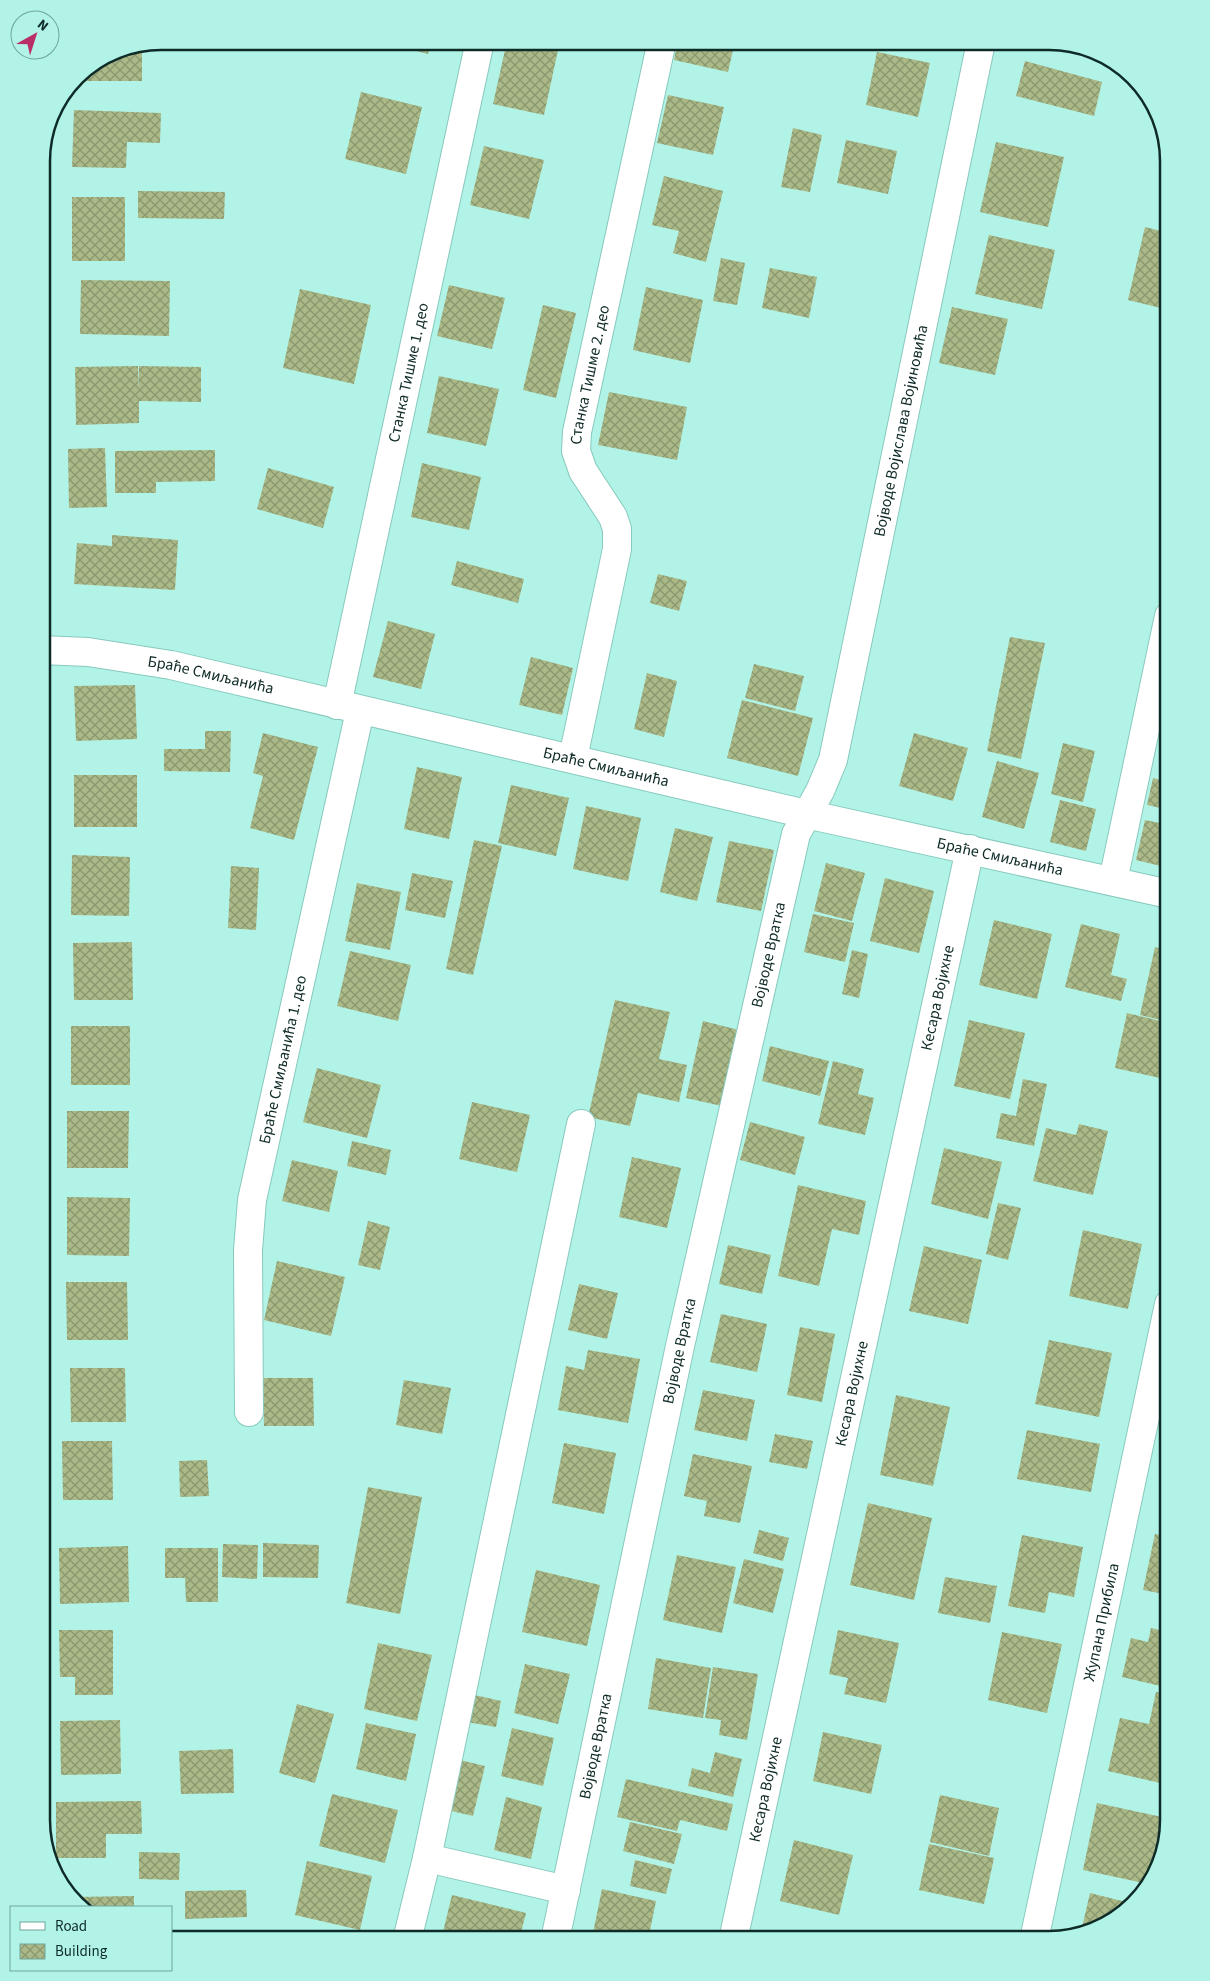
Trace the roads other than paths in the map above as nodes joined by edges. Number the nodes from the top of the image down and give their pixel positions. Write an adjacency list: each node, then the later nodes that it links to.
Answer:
1 (478, 50): 6 (street, Станка Тишме 1. део)
2 (660, 50): 7 (street, Станка Тишме 2. део)
3 (979, 50): 8 (street, Војводе Војислава Војиновића)
4 (50, 650): 6 (street, Браће Смиљанића)
5 (1160, 659): 10 (street)
6 (348, 708): 7 (street, Браће Смиљанића); 14 (street, Браће Смиљанића 1. део)
7 (573, 758): 8 (street, Браће Смиљанића)
8 (806, 814): 9 (street, Браће Смиљанића); 16 (street, Војводе Вратка)
9 (970, 849): 10 (street, Браће Смиљанића); 19 (street, Кесара Војихне)
10 (1113, 881): 11 (street, Браће Смиљанића)
11 (1160, 892)
12 (581, 1124): 15 (street)
13 (1160, 1346): 20 (street, Жупана Прибила)
14 (249, 1412)
15 (427, 1858): 16 (street); 17 (street)
16 (566, 1890): 18 (street, Војводе Вратка)
17 (409, 1931)
18 (557, 1931)
19 (735, 1931)
20 (1036, 1931)

